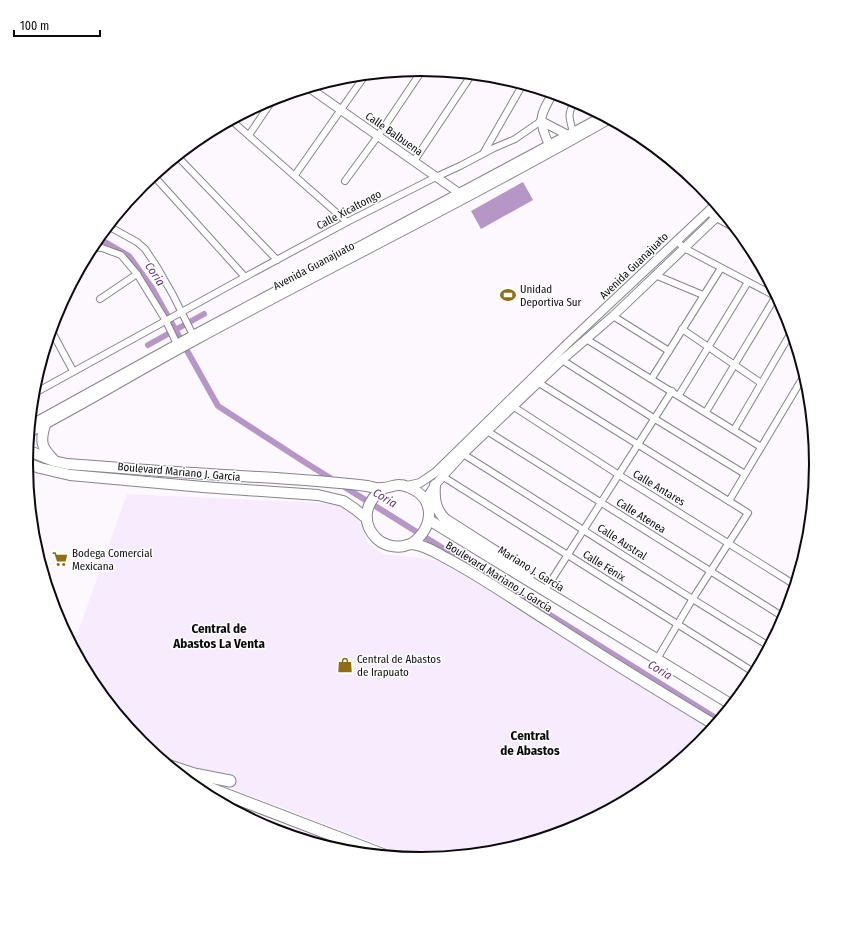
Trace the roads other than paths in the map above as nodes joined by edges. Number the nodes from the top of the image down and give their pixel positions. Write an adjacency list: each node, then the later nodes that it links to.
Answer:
1 (417, 76): 16 (street)
2 (469, 79): 20 (street)
3 (362, 80): 9 (street)
4 (520, 89): 18 (street)
5 (314, 91): 9 (street, Calle Balbuena)
6 (550, 99): 11 (street)
7 (571, 107): 14 (street)
8 (267, 109): 15 (street)
9 (341, 110): 16 (street, Calle Balbuena); 21 (street)
10 (598, 119): 14 (street, Avenida Guanajuato)
11 (541, 121): 14 (street); 17 (street); 18 (street, Calle Xicaltongo)
12 (604, 122): 26 (street, Avenida Guanajuato)
13 (235, 124): 15 (street)
14 (571, 133): 17 (street, Avenida Guanajuato)
15 (249, 135): 21 (street)
16 (378, 136): 20 (street, Calle Balbuena); 24 (street)
17 (549, 145): 25 (street, Avenida Guanajuato)
18 (483, 154): 22 (street, Calle Xicaltongo)
19 (180, 160): 36 (street)
20 (414, 161): 22 (street, Calle Balbuena)
21 (295, 175): 30 (street)
22 (436, 176): 25 (street, Calle Balbuena); 30 (street, Calle Xicaltongo)
23 (157, 180): 41 (street)
24 (345, 181)
25 (459, 193): 26 (street, Calle Balbuena); 51 (street, Avenida Guanajuato)
26 (466, 198): 51 (street, Avenida Guanajuato)
27 (712, 208): 28 (street, Avenida Guanajuato)
28 (709, 211): 29 (street); 32 (street, Avenida Guanajuato)
29 (719, 215): 34 (street, Avenida Guanajuato)
30 (347, 222): 36 (street, Calle Xicaltongo)
31 (112, 229): 47 (street)
32 (677, 241): 34 (street); 35 (street, Avenida Guanajuato)
33 (98, 248): 39 (street)
34 (684, 248): 37 (street, Avenida Guanajuato); 38 (street)
35 (658, 258): 37 (street); 68 (street, Avenida Guanajuato)
36 (277, 260): 41 (street, Calle Xicaltongo)
37 (666, 265): 40 (street, Avenida Guanajuato)
38 (721, 268): 42 (street); 44 (street)
39 (137, 274): 45 (street); 49 (street)
40 (655, 275): 44 (street); 48 (street, Avenida Guanajuato)
41 (245, 277): 47 (street, Calle Xicaltongo)
42 (748, 282): 43 (street); 56 (street)
43 (769, 292)
44 (703, 296): 50 (street)
45 (100, 299)
46 (773, 302): 59 (street)
47 (182, 314): 49 (street, Calle Xicaltongo); 51 (street)
48 (613, 316): 54 (street, Avenida Guanajuato); 57 (street)
49 (168, 322): 55 (street); 60 (street, Calle Xicaltongo)
50 (682, 329): 56 (street); 57 (street)
51 (191, 336): 55 (street, Avenida Guanajuato)
52 (55, 337): 60 (street)
53 (788, 338): 63 (street)
54 (586, 339): 58 (street, Avenida Guanajuato); 61 (street)
55 (178, 343): 71 (street, Avenida Guanajuato); 72 (street, Avenida Guanajuato)
56 (708, 346): 59 (street); 67 (street)
57 (669, 351): 61 (street)
58 (562, 360): 64 (street, Avenida Guanajuato); 70 (street)
59 (735, 365): 63 (street); 69 (street)
60 (73, 371): 65 (street, Calle Xicaltongo)
61 (652, 378): 66 (street)
62 (800, 381): 77 (street)
63 (762, 383): 74 (street)
64 (539, 384): 68 (street, Avenida Guanajuato); 76 (street)
65 (40, 390)
66 (672, 391): 67 (street); 70 (street)
67 (679, 395): 69 (street)
68 (511, 404): 75 (street, Avenida Guanajuato); 83 (street, Calle Antares); 86 (street, Avenida Guanajuato)
69 (706, 412): 74 (street)
70 (655, 419): 76 (street); 82 (street)
71 (35, 422)
72 (45, 425): 73 (street, Avenida Guanajuato); 80 (main road)
73 (35, 430)
74 (734, 430): 77 (street)
75 (487, 431): 79 (street, Avenida Guanajuato); 90 (street, Calle Atenea)
76 (638, 444): 83 (street); 88 (street)
77 (761, 447): 82 (street)
78 (33, 453): 80 (main road, Boulevard Mariano J. García)
79 (464, 454): 84 (street, Avenida Guanajuato); 93 (street, Calle Austral)
80 (54, 461): 87 (main road, Boulevard Mariano J. García)
81 (33, 465): 91 (main road, Boulevard Mariano J. García)
82 (745, 474): 88 (street)
83 (619, 475): 90 (street); 95 (street, Calle Antares)
84 (442, 476): 85 (street, Avenida Guanajuato); 96 (street, Calle Fénix)
85 (435, 485): 89 (street, Avenida Guanajuato); 99 (main road)
86 (408, 486): 87 (main road); 89 (main road)
87 (379, 491): 91 (main road)
88 (729, 501): 95 (street)
89 (426, 503): 92 (main road)
90 (601, 503): 93 (street); 97 (street, Calle Atenea)
91 (367, 515): 94 (main road, Boulevard Mariano J. García)
92 (427, 524): 94 (main road); 99 (main road, Mariano J. García)
93 (584, 530): 96 (street); 101 (street, Calle Austral)
94 (415, 541): 108 (main road, Boulevard Mariano J. García)
95 (729, 543): 97 (street); 98 (street, Calle Antares)
96 (568, 556): 100 (street); 103 (street, Calle Fénix)
97 (711, 571): 101 (street); 102 (street, Calle Atenea)
98 (790, 582)
99 (534, 585): 100 (main road, Mariano J. García)
100 (544, 592): 105 (main road, Mariano J. García)
101 (692, 600): 103 (street); 104 (street, Calle Austral)
102 (778, 614)
103 (677, 625): 105 (street); 106 (street, Calle Fénix)
104 (765, 644)
105 (657, 659): 107 (main road, Mariano J. García)
106 (750, 671)
107 (727, 702)
108 (711, 722)
109 (183, 770): 110 (highway)
110 (230, 781)
111 (203, 786): 112 (highway)
112 (367, 849)

